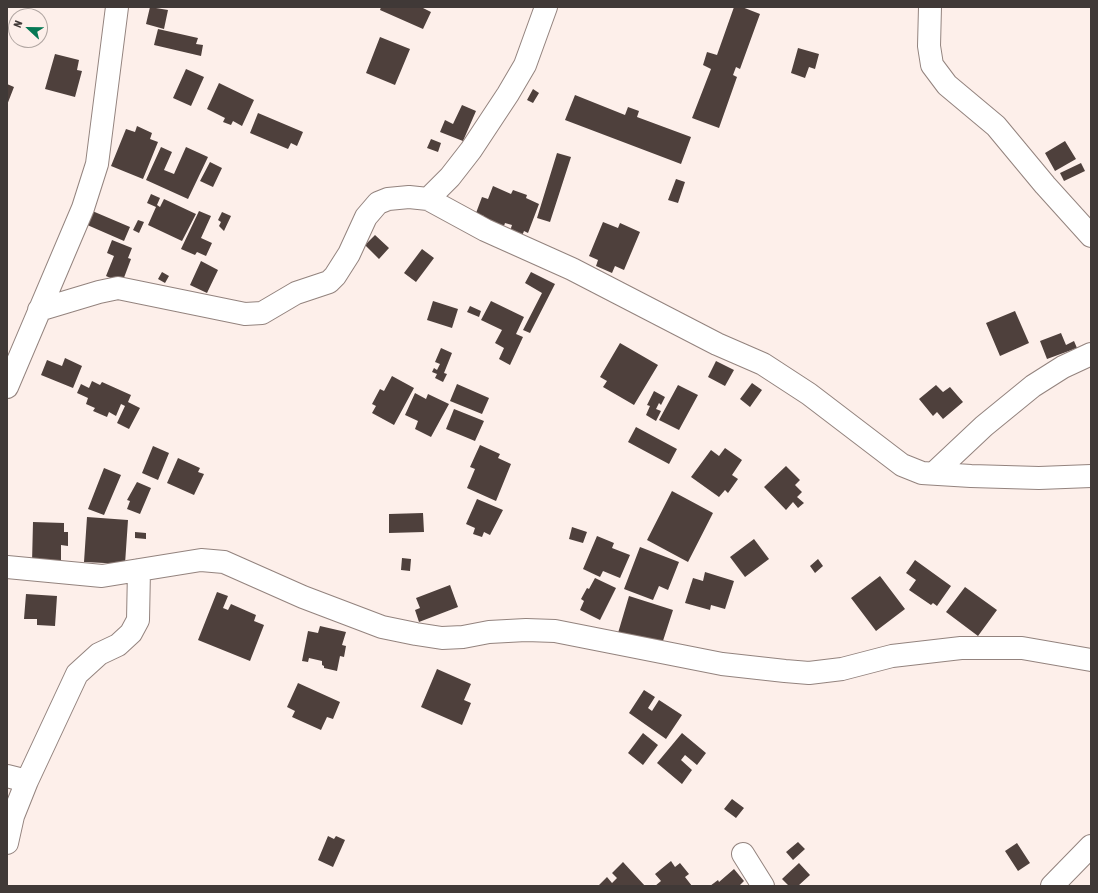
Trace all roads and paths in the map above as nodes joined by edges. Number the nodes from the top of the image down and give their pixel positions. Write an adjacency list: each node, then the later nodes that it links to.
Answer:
1 (117, 7): 6 (street)
2 (546, 7): 4 (street)
3 (930, 7): 5 (street)
4 (428, 199): 6 (street); 9 (street)
5 (1091, 236)
6 (39, 310): 8 (street)
7 (1091, 354): 9 (street)
8 (7, 387)
9 (934, 473): 10 (street)
10 (1091, 476)
11 (7, 567): 12 (street)
12 (139, 570): 13 (street); 14 (street)
13 (1091, 660)
14 (17, 779): 15 (street)
15 (7, 843)
16 (1091, 846): 19 (street)
17 (743, 854): 18 (street)
18 (763, 886)
19 (1052, 886)

